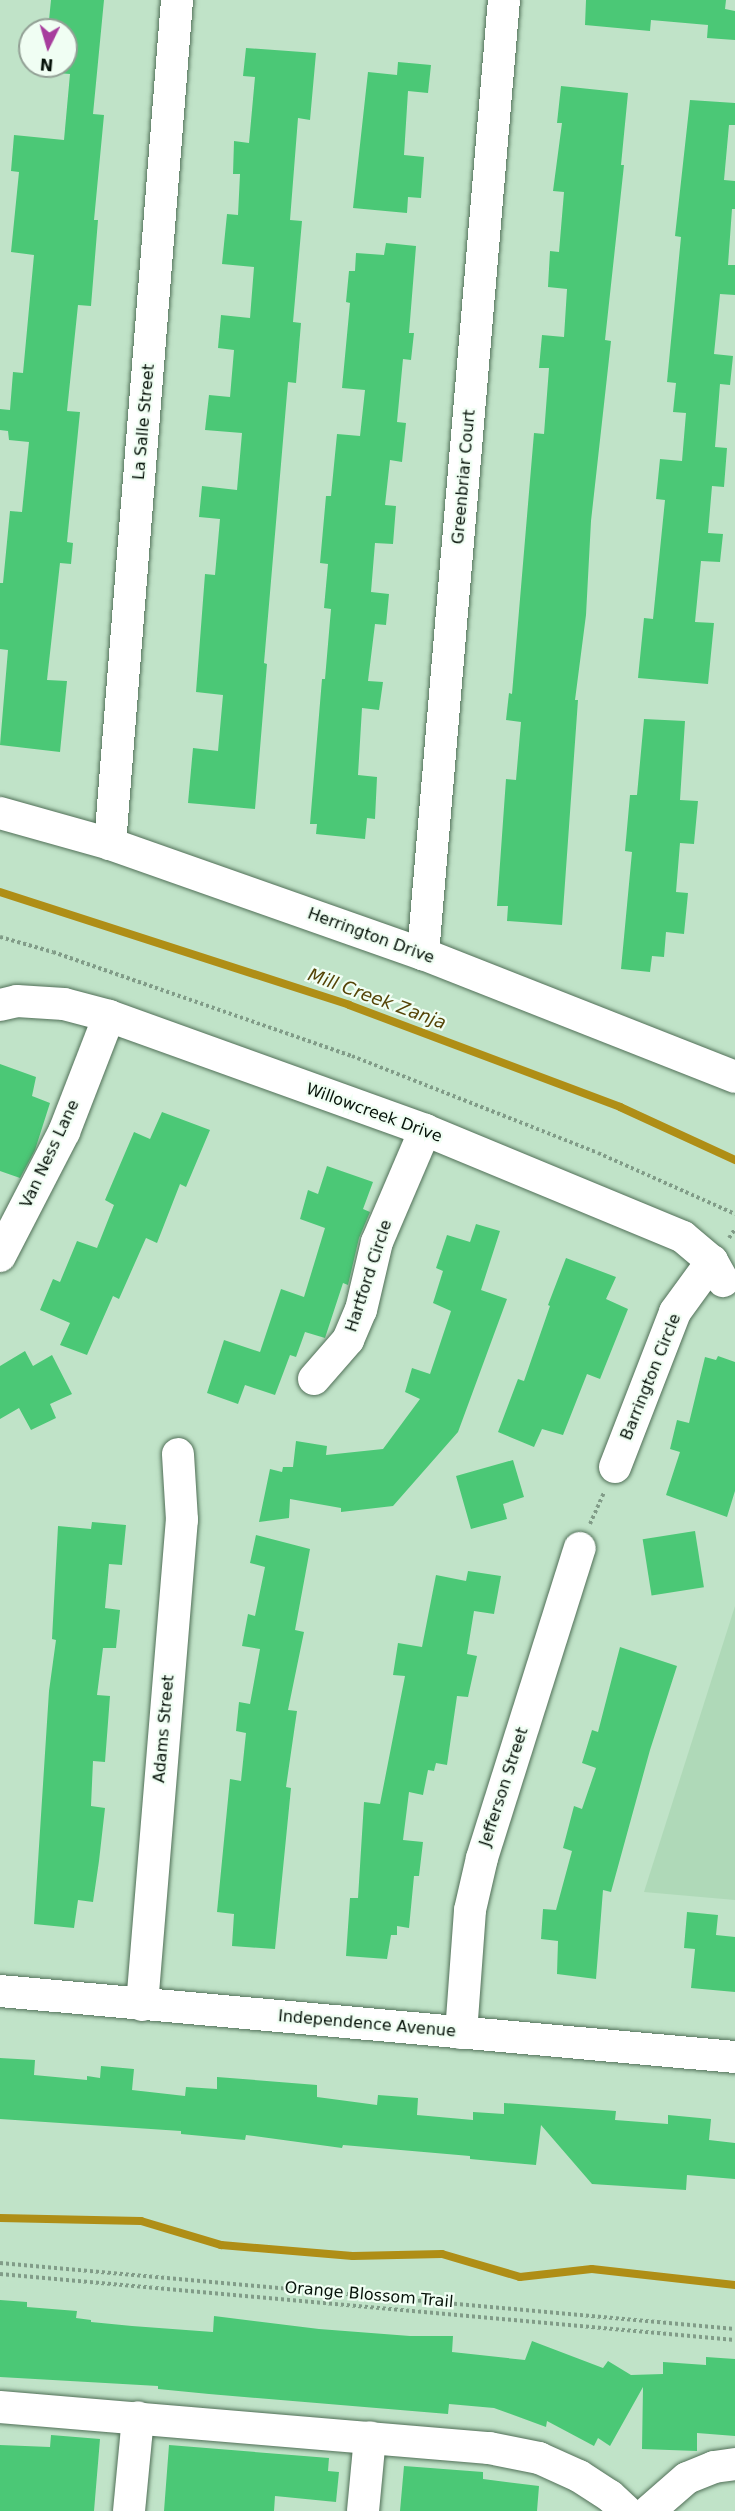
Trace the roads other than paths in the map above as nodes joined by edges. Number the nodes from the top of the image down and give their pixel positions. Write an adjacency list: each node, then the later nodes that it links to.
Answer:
1 (177, 0): 4 (street, La Salle Street)
2 (504, 0): 5 (street, Greenbriar Court)
3 (0, 813): 4 (street, Herrington Drive)
4 (110, 844): 5 (street, Herrington Drive)
5 (423, 954): 8 (street, Herrington Drive)
6 (0, 1005): 7 (street, Willowcreek Drive)
7 (109, 1016): 9 (street, Willowcreek Drive); 10 (street, Van Ness Lane)
8 (734, 1075)
9 (425, 1130): 11 (street, Willowcreek Drive); 12 (street, Hartford Circle)
10 (0, 1256)
11 (718, 1271): 14 (street, Barrington Circle)
12 (314, 1379)
13 (178, 1454): 17 (street, Adams Street)
14 (615, 1467)
15 (580, 1548): 18 (street, Jefferson Street)
16 (0, 1991): 17 (street, Independence Avenue)
17 (142, 2005): 18 (street, Independence Avenue)
18 (461, 2032): 19 (street, Independence Avenue)
19 (735, 2057)
20 (0, 2407): 21 (street)
21 (138, 2417): 22 (street); 24 (street)
22 (370, 2437): 25 (street); 26 (street)
23 (735, 2464): 27 (street)
24 (129, 2511)
25 (363, 2511)
26 (626, 2511)
27 (649, 2511)

